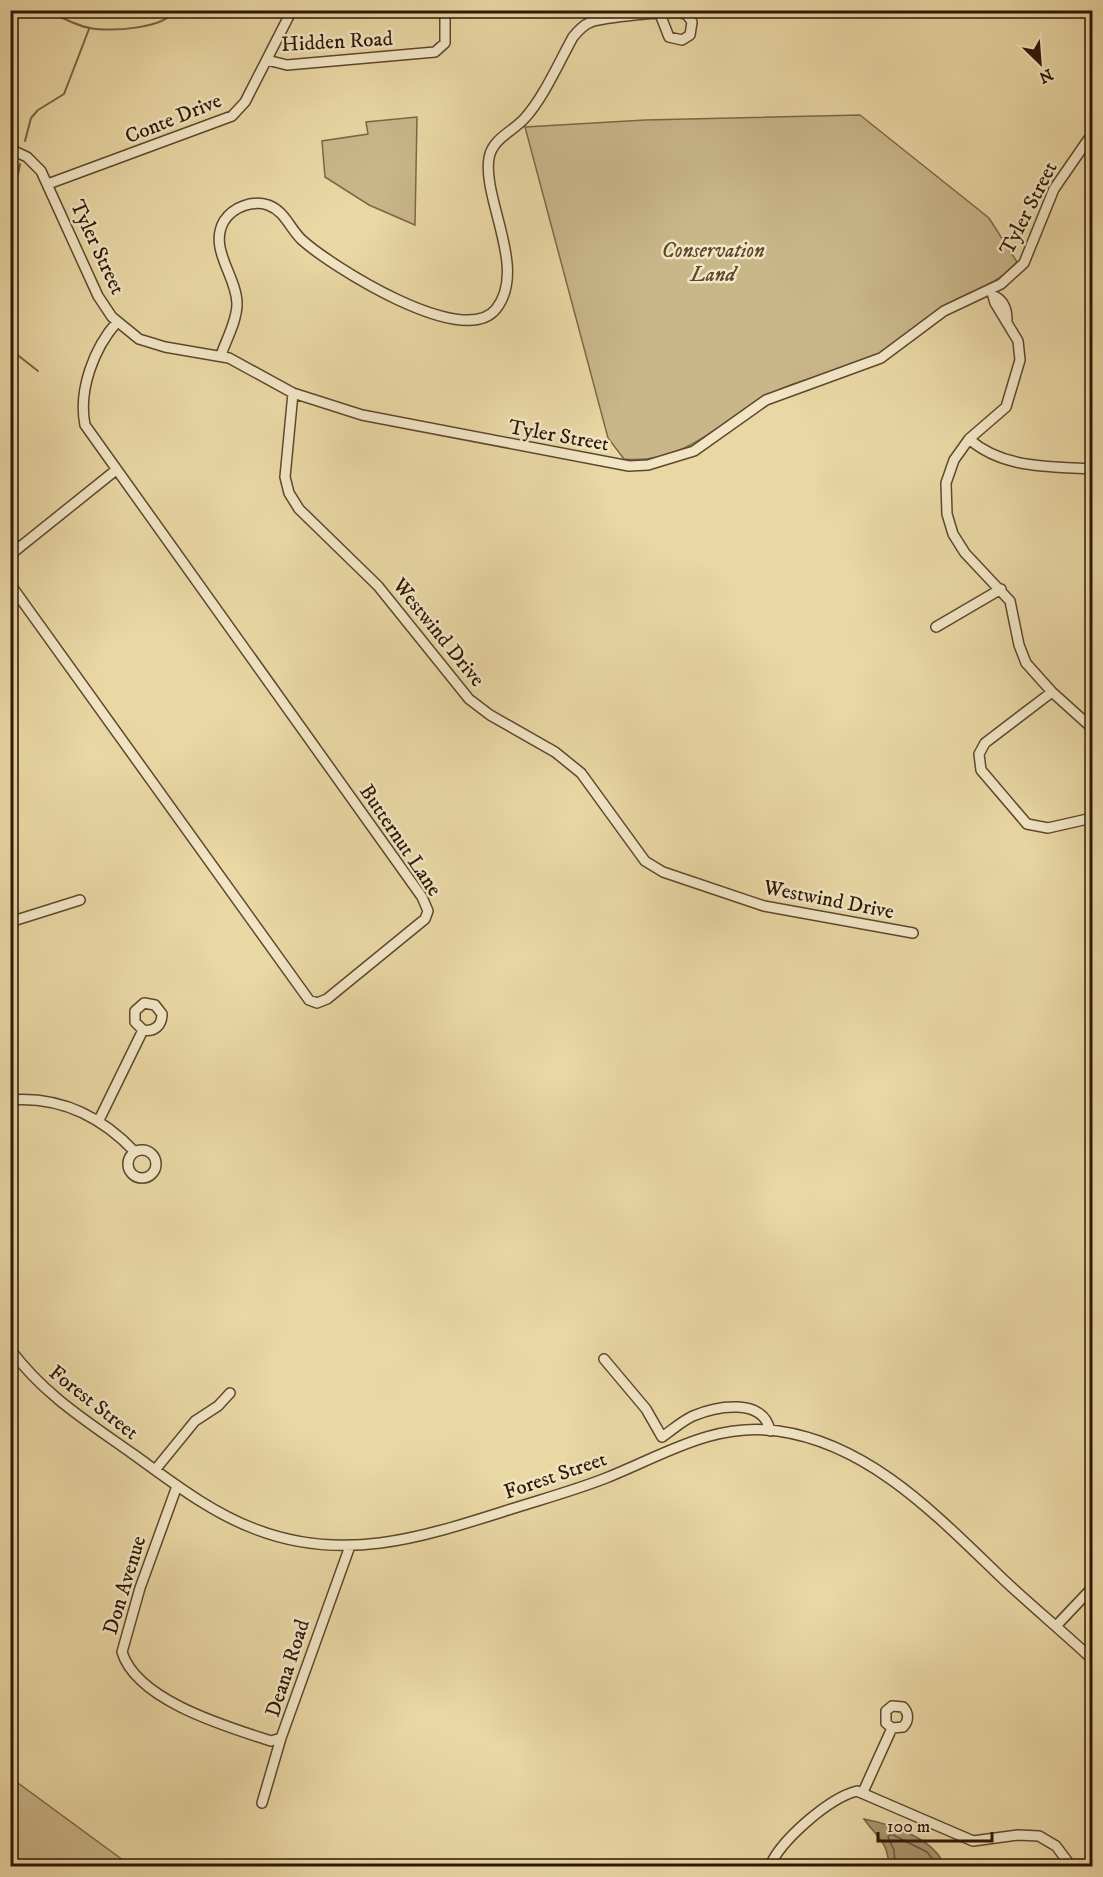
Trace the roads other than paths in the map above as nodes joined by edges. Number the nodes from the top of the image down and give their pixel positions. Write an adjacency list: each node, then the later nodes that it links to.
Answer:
1 (292, 10): 4 (street, Conte Drive)
2 (444, 10): 4 (street, Hidden Road)
3 (660, 14): 10 (street)
4 (267, 60): 7 (street, Conte Drive)
5 (1092, 134): 8 (street, Tyler Street)
6 (10, 148): 7 (street, Tyler Street)
7 (48, 183): 9 (street, Tyler Street)
8 (994, 293): 11 (street, Tyler Street); 12 (street)
9 (117, 322): 10 (street, Tyler Street); 14 (street, Butternut Lane)
10 (221, 355): 11 (street, Tyler Street)
11 (293, 393): 24 (street, Westwind Drive)
12 (969, 439): 13 (street); 17 (street)
13 (1092, 469)
14 (116, 470): 15 (street); 16 (street, Butternut Lane)
15 (10, 555)
16 (10, 584)
17 (1000, 589): 18 (street); 19 (street)
18 (936, 627)
19 (1052, 692): 20 (street); 21 (street)
20 (1092, 728)
21 (1092, 818)
22 (80, 900): 23 (street)
23 (10, 921)
24 (914, 933)
25 (143, 1030): 27 (street)
26 (10, 1100): 27 (street)
27 (99, 1120): 28 (street)
28 (135, 1152)
29 (10, 1349): 35 (street, Forest Street)
30 (604, 1359): 33 (street)
31 (230, 1393): 35 (street)
32 (770, 1431): 33 (street); 34 (street, Forest Street); 39 (street, Forest Street)
33 (662, 1437): 34 (street)
34 (669, 1449): 37 (street, Forest Street)
35 (155, 1470): 36 (street, Forest Street)
36 (177, 1486): 37 (street, Forest Street); 42 (street, Don Avenue)
37 (350, 1546): 42 (street, Deana Road)
38 (1092, 1588): 39 (street)
39 (1056, 1626): 40 (street, Forest Street)
40 (1092, 1659)
41 (892, 1728): 43 (street)
42 (281, 1738): 44 (street, Deana Road)
43 (863, 1792): 45 (street); 46 (street)
44 (262, 1803)
45 (770, 1866)
46 (1071, 1866)

